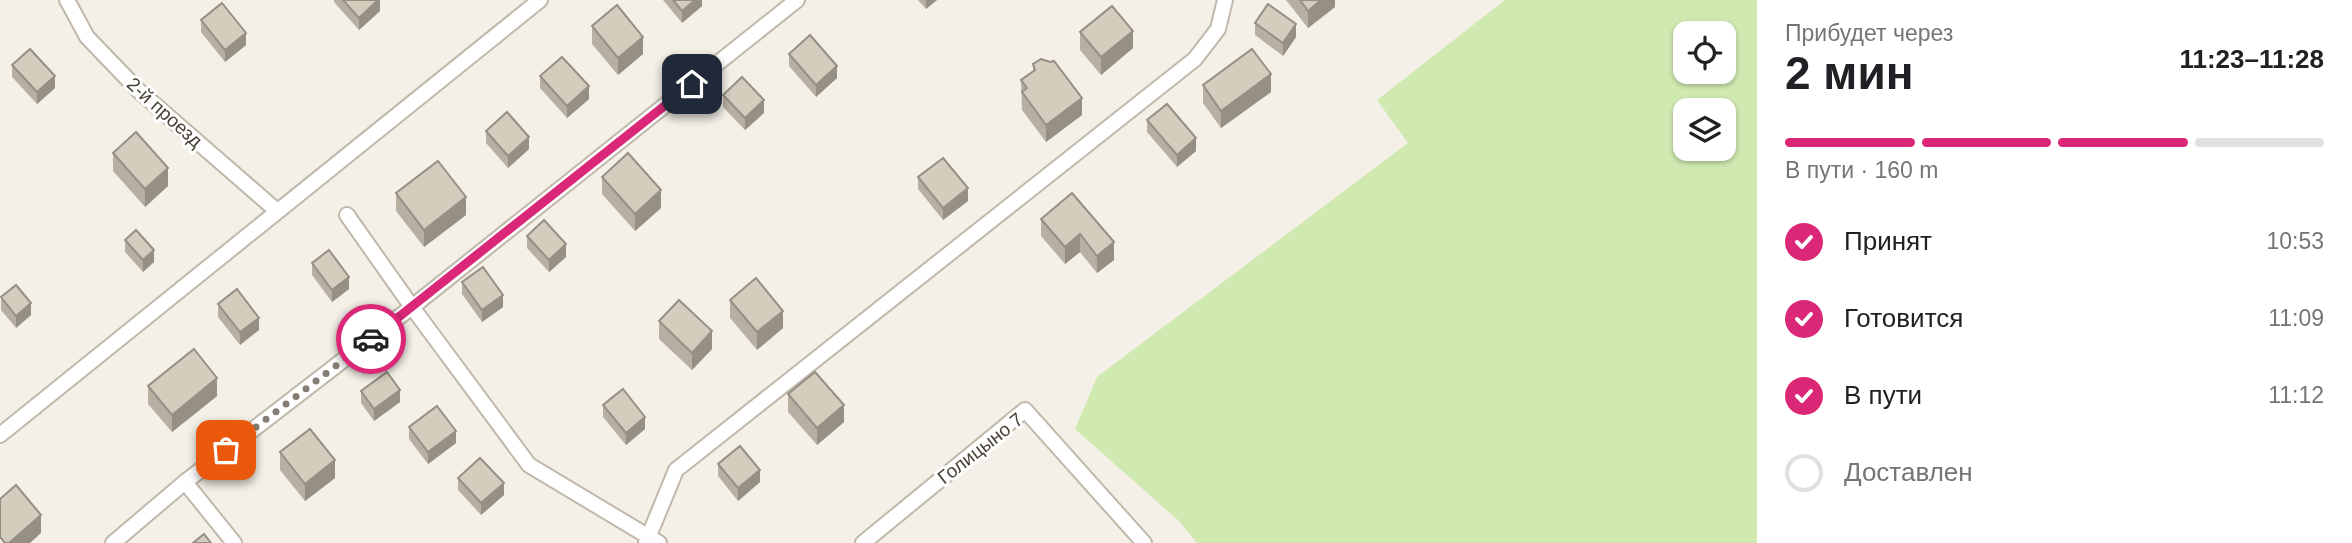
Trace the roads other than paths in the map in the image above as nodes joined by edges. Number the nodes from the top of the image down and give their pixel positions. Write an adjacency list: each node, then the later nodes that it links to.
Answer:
1 (67, 0): 5 (street, 2-й проезд)
2 (540, 0): 5 (street)
3 (797, 0): 7 (street)
4 (1226, 0): 10 (street)
5 (277, 211): 8 (street)
6 (347, 215): 7 (street)
7 (412, 307): 9 (street); 10 (street)
8 (0, 435)
9 (185, 482): 11 (street); 12 (street)
10 (651, 541)
11 (113, 543)
12 (234, 543)
13 (863, 543): 14 (street, Голицыно 7)
14 (1143, 543)

